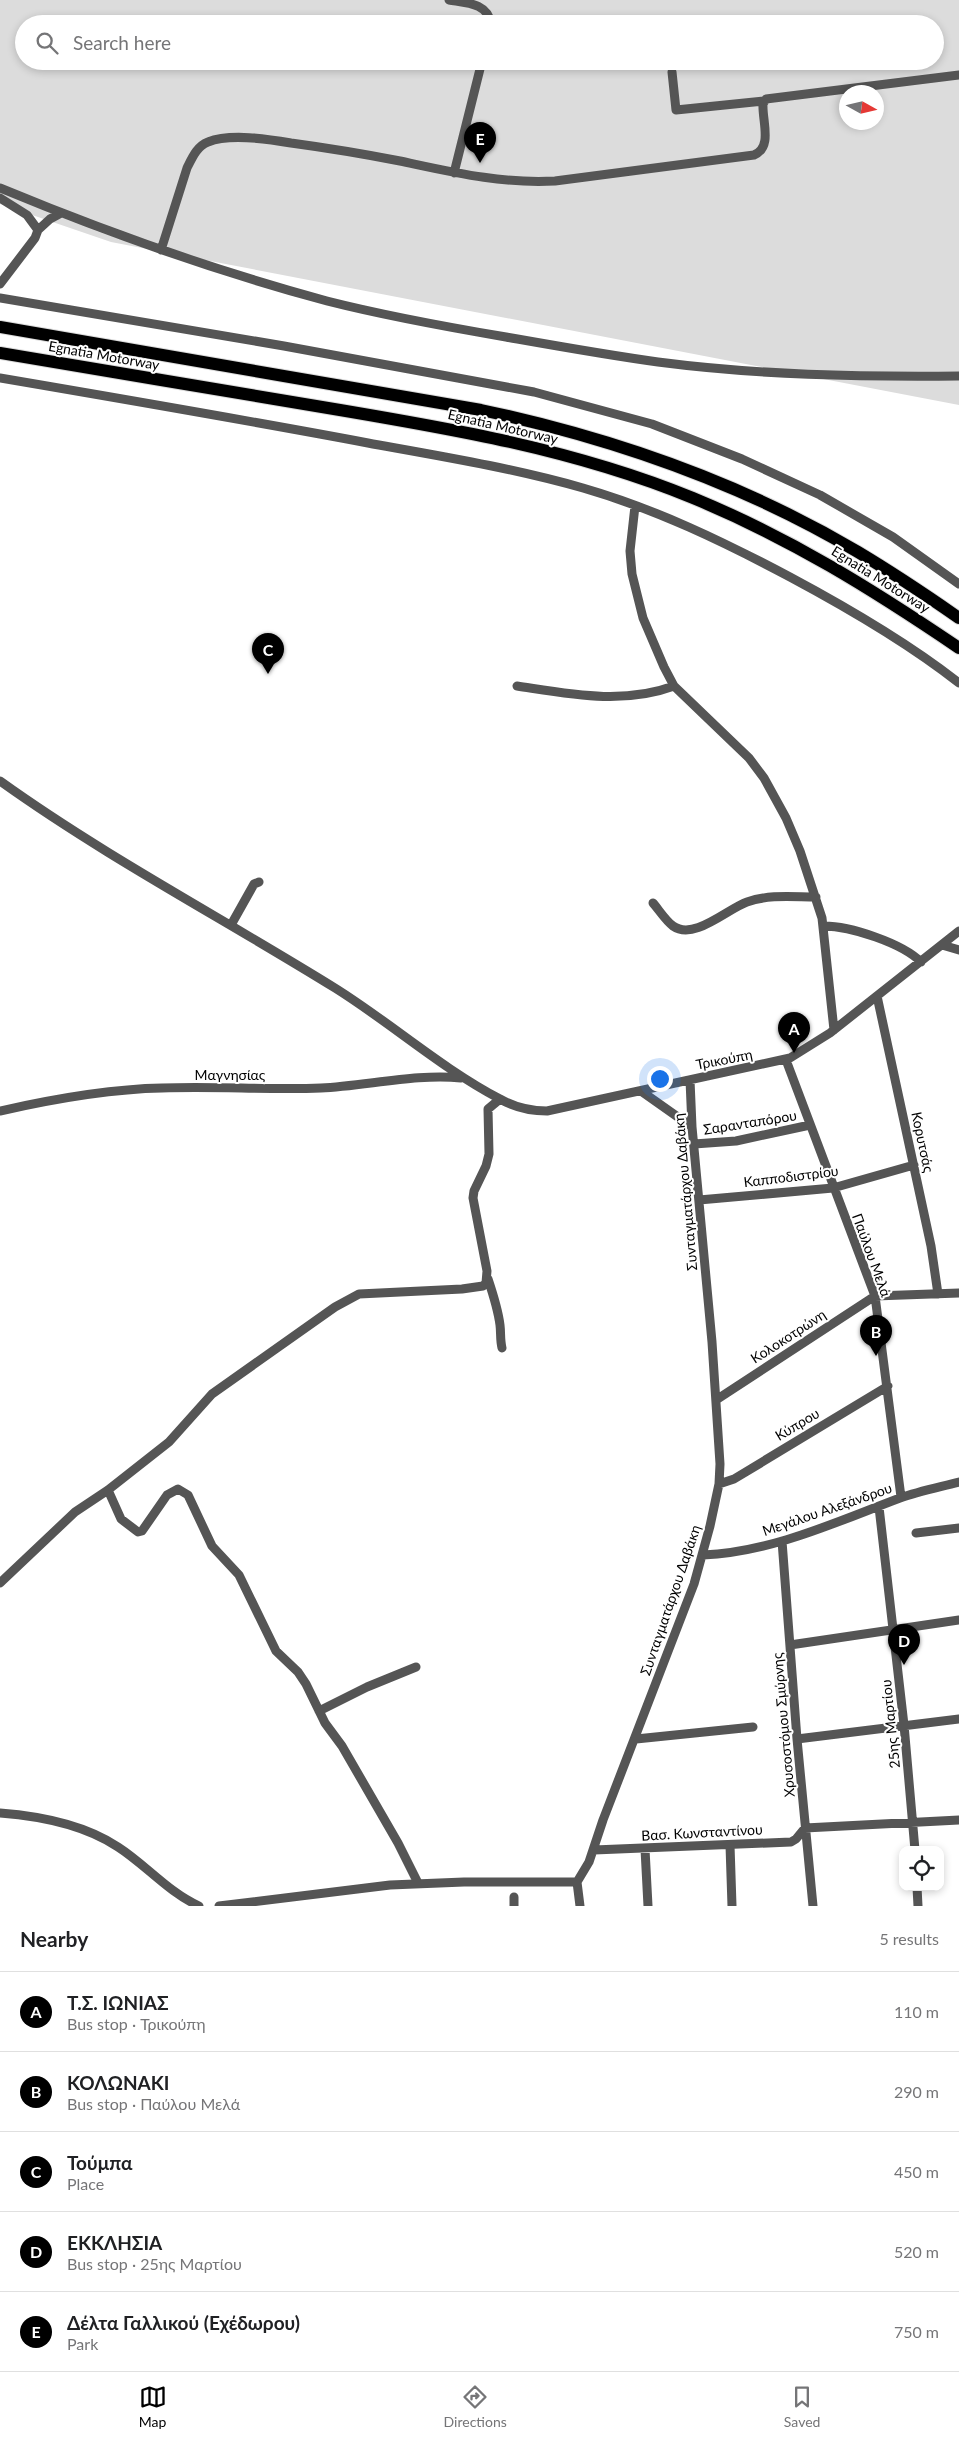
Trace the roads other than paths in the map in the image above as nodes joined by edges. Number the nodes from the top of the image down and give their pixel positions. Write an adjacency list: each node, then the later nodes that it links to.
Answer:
1 (449, 0): 2 (street)
2 (489, 15)
3 (480, 70): 7 (street)
4 (672, 72): 6 (street)
5 (959, 75): 6 (street)
6 (764, 101): 7 (street)
7 (454, 173): 12 (street)
8 (0, 188): 10 (street)
9 (0, 198): 11 (street)
10 (62, 213): 11 (street); 12 (street)
11 (38, 230): 13 (street)
12 (161, 250): 17 (street)
13 (0, 284)
14 (0, 298): 20 (street)
15 (0, 327): 21 (highway, Egnatia Motorway)
16 (0, 353): 22 (highway, Egnatia Motorway)
17 (959, 376)
18 (0, 378): 19 (street)
19 (635, 506): 23 (street); 25 (street)
20 (959, 584)
21 (959, 618)
22 (959, 648)
23 (959, 683)
24 (517, 686): 25 (street)
25 (674, 686): 28 (street)
26 (0, 781): 30 (street, Τρικούπη)
27 (259, 882): 30 (street)
28 (816, 897): 29 (street); 31 (street)
29 (653, 903)
30 (231, 925): 39 (street, Τρικούπη)
31 (824, 926): 35 (street); 37 (street)
32 (959, 932): 33 (street, Τρικούπη)
33 (942, 945): 34 (street); 35 (street, Τρικούπη)
34 (959, 950)
35 (921, 962): 36 (street, Τρικούπη)
36 (876, 996): 37 (street, Τρικούπη); 47 (street, Κορυτσάς)
37 (834, 1030): 38 (street, Τρικούπη)
38 (786, 1060): 40 (street, Τρικούπη); 44 (street, Παύλου Μελά)
39 (462, 1078): 42 (street, Τρικούπη); 43 (street, Μαγνησίας)
40 (690, 1080): 41 (street, Τρικούπη); 45 (street, Συνταγματάρχου Δαβάκη)
41 (641, 1091): 42 (street, Τρικούπη); 45 (street)
42 (500, 1099): 50 (street)
43 (0, 1111)
44 (810, 1125): 46 (street, Σαρανταπόρου); 48 (street, Παύλου Μελά)
45 (692, 1127): 46 (street, Συνταγματάρχου Δαβάκη)
46 (694, 1144): 49 (street, Συνταγματάρχου Δαβάκη)
47 (914, 1166): 48 (street, Καπποδιστρίου); 52 (street, Κορυτσάς)
48 (833, 1188): 49 (street, Καπποδιστρίου); 53 (street, Παύλου Μελά)
49 (699, 1200): 56 (street, Συνταγματάρχου Δαβάκη)
50 (488, 1279): 54 (street); 59 (street)
51 (959, 1293): 52 (street)
52 (938, 1294): 53 (street)
53 (875, 1296): 55 (street, Παύλου Μελά); 56 (street, Κολοκοτρώνη)
54 (502, 1348)
55 (888, 1386): 58 (street, Κύπρου); 60 (street, Παύλου Μελά)
56 (716, 1400): 58 (street, Συνταγματάρχου Δαβάκη)
57 (959, 1482): 60 (street, Μεγάλου Αλεξάνδρου)
58 (719, 1484): 65 (street, Συνταγματάρχου Δαβάκη)
59 (108, 1490): 66 (street); 71 (street)
60 (901, 1497): 61 (street, Μεγάλου Αλεξάνδρου)
61 (879, 1507): 64 (street, Μεγάλου Αλεξάνδρου); 68 (street, 25ης Μαρτίου)
62 (959, 1528): 63 (street)
63 (916, 1533)
64 (782, 1542): 65 (street, Μεγάλου Αλεξάνδρου); 69 (street, Χρυσοστόμου Σμύρνης)
65 (703, 1555): 75 (street, Συνταγματάρχου Δαβάκη)
66 (0, 1583)
67 (959, 1620): 68 (street)
68 (892, 1630): 69 (street); 73 (street, 25ης Μαρτίου)
69 (790, 1645): 76 (street, Χρυσοστόμου Σμύρνης)
70 (416, 1667): 71 (street)
71 (319, 1712): 86 (street)
72 (959, 1718): 73 (street)
73 (904, 1724): 76 (street); 79 (street, 25ης Μαρτίου)
74 (753, 1727): 75 (street)
75 (636, 1738): 84 (street, Συνταγματάρχου Δαβάκη)
76 (797, 1739): 80 (street, Χρυσοστόμου Σμύρνης)
77 (0, 1813): 88 (street)
78 (959, 1820): 79 (street)
79 (913, 1822): 80 (street); 82 (street, 25ης Μαρτίου)
80 (806, 1828): 81 (street, Βασ. Κωνσταντίνου); 93 (street, Χρυσοστόμου Σμύρνης)
81 (730, 1845): 83 (street, Βασ. Κωνσταντίνου); 92 (street)
82 (915, 1846)
83 (645, 1849): 84 (street, Βασ. Κωνσταντίνου); 91 (street)
84 (594, 1850): 85 (street, Συνταγματάρχου Δαβάκη)
85 (578, 1882): 86 (street); 90 (street)
86 (418, 1883): 89 (street)
87 (917, 1891): 94 (street)
88 (199, 1906)
89 (219, 1906)
90 (580, 1906)
91 (648, 1906)
92 (732, 1906)
93 (813, 1906)
94 (918, 1906)

